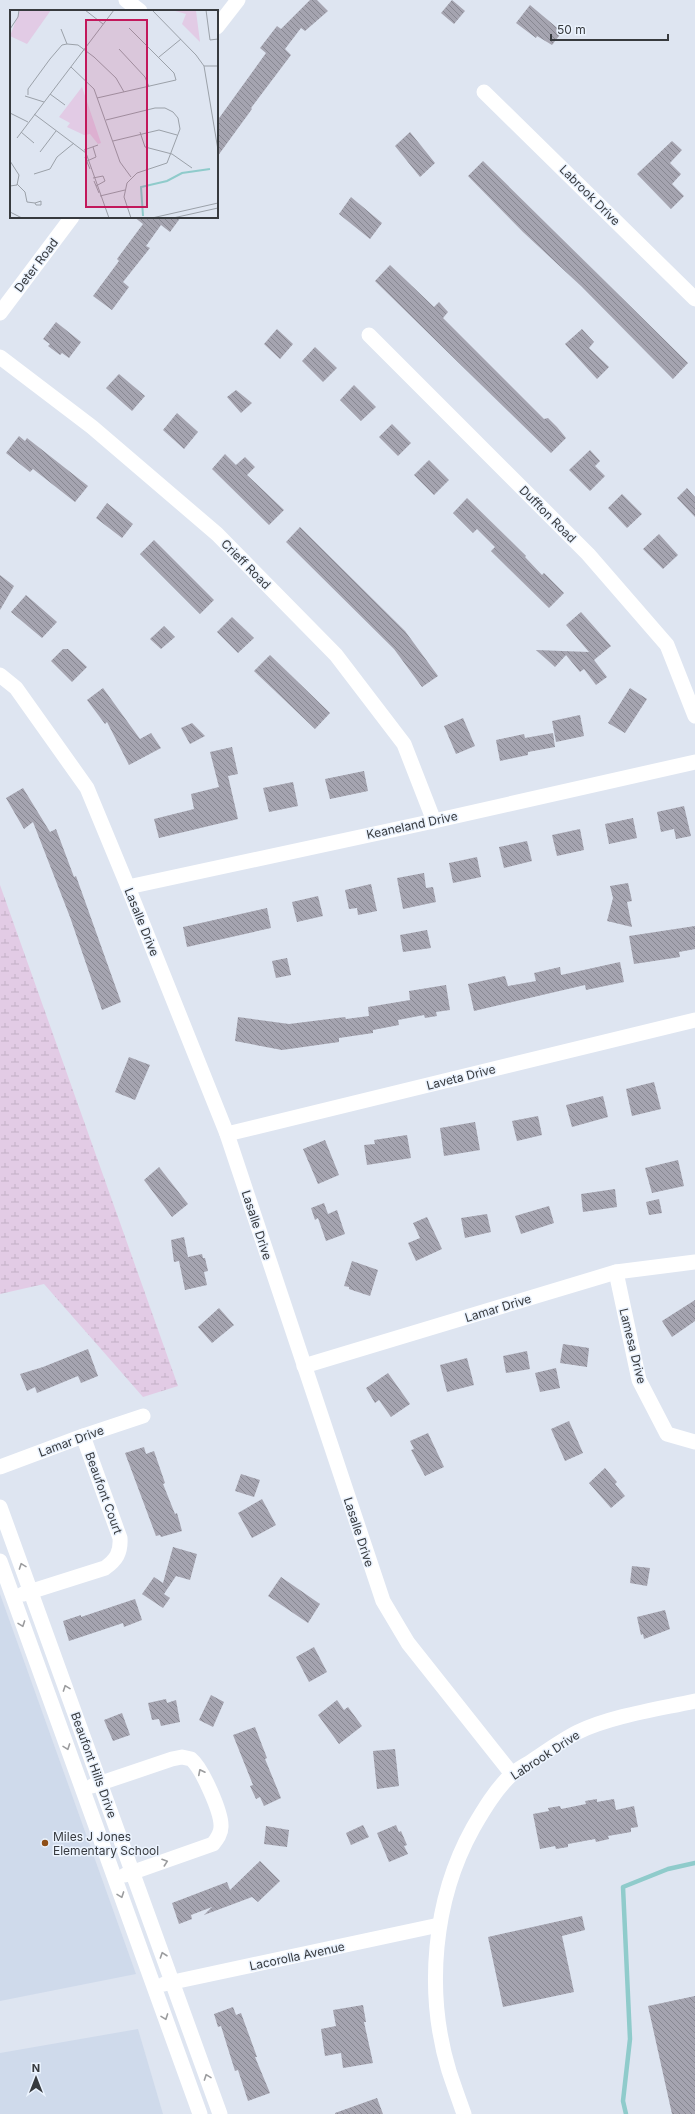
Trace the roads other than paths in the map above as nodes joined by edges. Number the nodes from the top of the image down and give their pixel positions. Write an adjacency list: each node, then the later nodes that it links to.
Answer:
1 (126, 0): 3 (street)
2 (238, 0): 4 (street)
3 (139, 10)
4 (218, 26)
5 (484, 92): 7 (street, Labrook Drive)
6 (71, 218): 8 (street, Deter Road)
7 (695, 299)
8 (0, 313)
9 (369, 335): 12 (street, Duffton Road)
10 (0, 357): 14 (street, Crieff Road)
11 (0, 675): 15 (street, Lasalle Drive)
12 (695, 716)
13 (695, 762): 14 (street, Keaneland Drive)
14 (434, 821): 15 (street, Keaneland Drive)
15 (128, 886): 17 (street, Lasalle Drive)
16 (695, 1020): 17 (street, Laveta Drive)
17 (227, 1134): 20 (street, Lasalle Drive)
18 (695, 1262): 19 (street, Lamar Drive)
19 (616, 1272): 20 (street, Lamar Drive); 23 (street, Lamesa Drive)
20 (304, 1366): 30 (street, Lasalle Drive)
21 (143, 1416): 22 (street, Lamar Drive)
22 (83, 1436): 24 (street, Lamar Drive); 27 (street, Beaufont Court)
23 (695, 1442)
24 (0, 1467)
25 (0, 1507): 27 (street, Beaufont Hills Drive, one-way to 25)
26 (0, 1561): 28 (street, Beaufont Hills Drive)
27 (32, 1593): 28 (street, Beaufont Court); 31 (street, Beaufont Hills Drive, one-way to 27)
28 (12, 1596): 32 (street, Beaufont Hills Drive, one-way to 32)
29 (695, 1701): 30 (street, Labrook Drive)
30 (512, 1774): 35 (street, Labrook Drive)
31 (101, 1784): 32 (street); 33 (street, Beaufont Hills Drive); 33 (street, one-way to 31)
32 (83, 1789): 34 (street, Beaufont Hills Drive)
33 (134, 1872): 34 (street); 36 (street, Beaufont Hills Drive, one-way to 33)
34 (114, 1879): 37 (street, Beaufont Hills Drive, one-way to 37)
35 (439, 1925): 36 (street, Lacorolla Avenue); 40 (street, Labrook Drive)
36 (172, 1982): 37 (street, Lacorolla Avenue); 39 (street, Beaufont Hills Drive, one-way to 36)
37 (154, 1986): 38 (street, Beaufont Hills Drive, one-way to 38)
38 (200, 2114)
39 (220, 2114)
40 (464, 2114)

